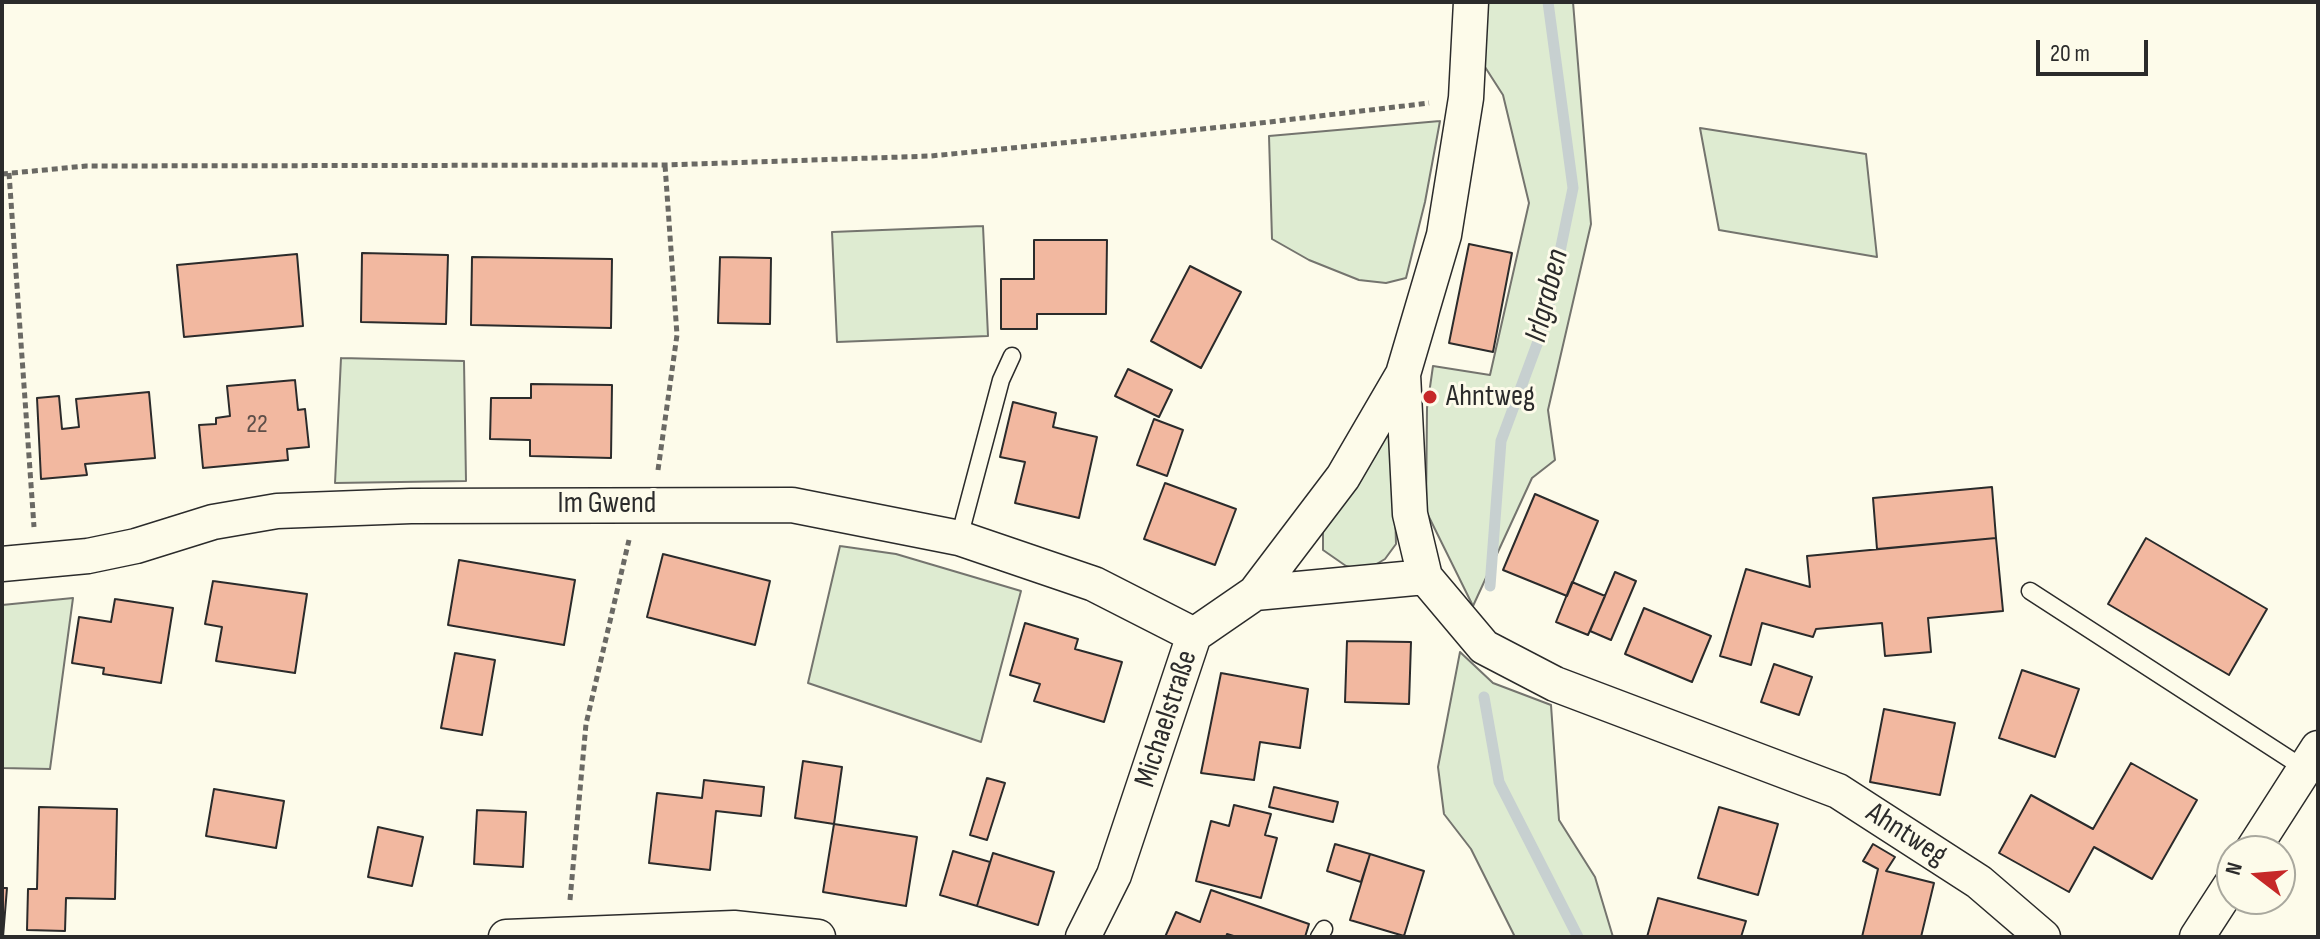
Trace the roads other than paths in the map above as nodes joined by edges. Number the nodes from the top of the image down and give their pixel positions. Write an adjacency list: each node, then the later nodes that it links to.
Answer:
1 (1471, 2): 3 (street)
2 (1012, 356): 4 (lane)
3 (1403, 374): 6 (street, Ahntweg); 8 (street, Michaelstraße)
4 (959, 538): 5 (street, Im Gwend); 9 (street, Im Gwend)
5 (2, 564)
6 (1425, 577): 8 (street); 16 (street, Ahntweg)
7 (2030, 591): 10 (lane)
8 (1255, 593): 9 (street, Michaelstraße)
9 (1194, 635): 15 (street, Michaelstraße)
10 (2311, 758): 11 (street)
11 (2262, 835)
12 (2216, 908): 17 (street)
13 (506, 937): 14 (street)
14 (818, 937)
15 (1083, 937)
16 (2043, 937)
17 (2197, 937)

